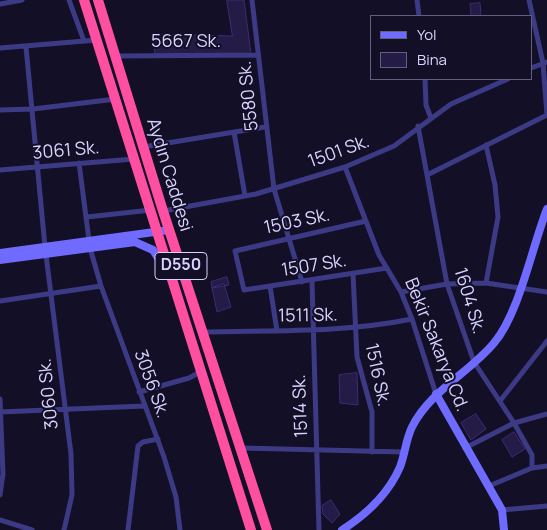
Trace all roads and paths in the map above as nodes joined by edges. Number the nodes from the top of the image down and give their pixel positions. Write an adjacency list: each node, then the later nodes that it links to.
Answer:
1 (22, 0): 8 (street)
2 (69, 0): 11 (street)
3 (84, 0): 10 (highway, Aydın Caddesi / D550)
4 (98, 0): 15 (highway, Aydın Caddesi / D550)
5 (252, 0): 14 (street, 5580 Sk.)
6 (417, 0): 9 (street)
7 (529, 0): 16 (street)
8 (0, 4)
9 (419, 15)
10 (97, 40): 11 (street); 20 (highway, Aydın Caddesi / D550)
11 (84, 41): 13 (street)
12 (0, 48): 13 (street)
13 (26, 48): 21 (street, 3060 Sk.)
14 (258, 55): 15 (street, 5667 Sk.); 26 (street, 5580 Sk.)
15 (115, 56): 29 (highway, Aydın Caddesi / D550)
16 (545, 62): 17 (street); 23 (street)
17 (532, 68)
18 (425, 80): 24 (street)
19 (506, 80): 24 (street, 1501 Sk.)
20 (116, 99): 21 (street); 30 (highway, Aydın Caddesi / D550)
21 (33, 109): 22 (street); 33 (street, 3060 Sk.)
22 (0, 110)
23 (547, 115): 28 (street)
24 (431, 118): 25 (street, 1501 Sk.)
25 (418, 126): 32 (street, 1501 Sk.); 35 (street, 1604 Sk.)
26 (266, 128): 27 (street); 36 (street, 5580 Sk.)
27 (234, 132): 29 (street); 37 (street)
28 (486, 145): 35 (street); 55 (street)
29 (143, 147): 40 (highway, Aydın Caddesi / D550)
30 (135, 159): 31 (street, 3061 Sk.); 39 (highway, Aydın Caddesi / D550)
31 (79, 163): 33 (street, 3061 Sk.); 41 (street, 3056 Sk.)
32 (345, 167): 36 (street, 1501 Sk.); 43 (street, Bekir Sakarya Cd.)
33 (38, 168): 34 (street, 3061 Sk.); 47 (street, 3060 Sk.)
34 (0, 170)
35 (427, 175): 56 (street, 1604 Sk.)
36 (274, 188): 37 (street, 1501 Sk.); 45 (street, 5580 Sk.)
37 (245, 196): 40 (street, 1501 Sk.)
38 (547, 209): 42 (street)
39 (151, 210): 41 (street); 44 (highway, Aydın Caddesi / D550)
40 (163, 211): 44 (highway, Aydın Caddesi / D550)
41 (87, 217): 46 (street, 3056 Sk.)
42 (545, 217): 59 (street)
43 (366, 221): 45 (street, 1503 Sk.); 50 (street, Bekir Sakarya Cd.)
44 (164, 231): 46 (street); 53 (highway, Aydın Caddesi / D550); 69 (highway, Aydın Caddesi / D550)
45 (289, 237): 54 (street, 5580 Sk.); 60 (street, 1503 Sk.)
46 (89, 245): 47 (street); 53 (street); 57 (street, 3056 Sk.)
47 (45, 251): 48 (street); 49 (street); 63 (street, 3060 Sk.)
48 (0, 253)
49 (0, 260)
50 (387, 268): 51 (street, 1507 Sk.); 61 (street, Bekir Sakarya Cd.)
51 (353, 274): 52 (street, 1507 Sk.); 66 (street, 1516 Sk.)
52 (312, 281): 54 (street, 1507 Sk.); 68 (street, 1514 Sk.)
53 (174, 282): 72 (highway, Aydın Caddesi / D550)
54 (302, 282): 58 (street, 1507 Sk.)
55 (486, 283): 56 (street); 59 (street)
56 (447, 284): 61 (street); 71 (street, 1604 Sk.)
57 (101, 286): 63 (street); 73 (street, 3056 Sk.)
58 (270, 286): 60 (street, 1507 Sk.); 67 (street)
59 (520, 289): 62 (street); 71 (street)
60 (244, 290)
61 (401, 292): 65 (street, Bekir Sakarya Cd.)
62 (547, 292)
63 (51, 295): 64 (street); 78 (street, 3060 Sk.)
64 (0, 301)
65 (412, 319): 66 (street, 1511 Sk.); 74 (street, Bekir Sakarya Cd.)
66 (354, 328): 68 (street, 1511 Sk.); 86 (street, 1516 Sk.)
67 (277, 331): 68 (street, 1511 Sk.); 69 (street, 1511 Sk.)
68 (313, 331): 85 (street, 1514 Sk.)
69 (202, 332): 83 (highway, Aydın Caddesi / D550)
70 (547, 341): 76 (street)
71 (474, 362): 74 (street); 76 (street, 1604 Sk.)
72 (202, 371): 73 (street); 99 (highway, Aydın Caddesi / D550)
73 (139, 392): 77 (street, 3056 Sk.)
74 (436, 394): 84 (street, Bekir Sakarya Cd.); 87 (street)
75 (0, 399): 79 (street)
76 (500, 401): 81 (street, 1604 Sk.)
77 (144, 406): 78 (street); 82 (street, 3056 Sk.)
78 (64, 409): 79 (street); 96 (street, 3060 Sk.)
79 (1, 412): 91 (street)
80 (547, 414): 81 (street)
81 (514, 423): 84 (street); 89 (street, 1604 Sk.)
82 (158, 439): 97 (street); 98 (street, 3056 Sk.)
83 (241, 448): 85 (street); 100 (highway, Aydın Caddesi / D550)
84 (465, 448): 90 (street, Bekir Sakarya Cd.)
85 (316, 450): 86 (street); 101 (street, 1514 Sk.)
86 (372, 452): 87 (street)
87 (404, 452): 102 (street)
88 (547, 466): 89 (street)
89 (532, 468): 90 (street)
90 (489, 486): 93 (street, Bekir Sakarya Cd.)
91 (0, 495)
92 (547, 506): 93 (street)
93 (502, 510): 103 (street, Bekir Sakarya Cd.)
94 (0, 520): 95 (street)
95 (32, 530)
96 (64, 530)
97 (128, 530)
98 (180, 530)
99 (251, 530)
100 (267, 530)
101 (319, 530)
102 (343, 530)
103 (504, 530)

